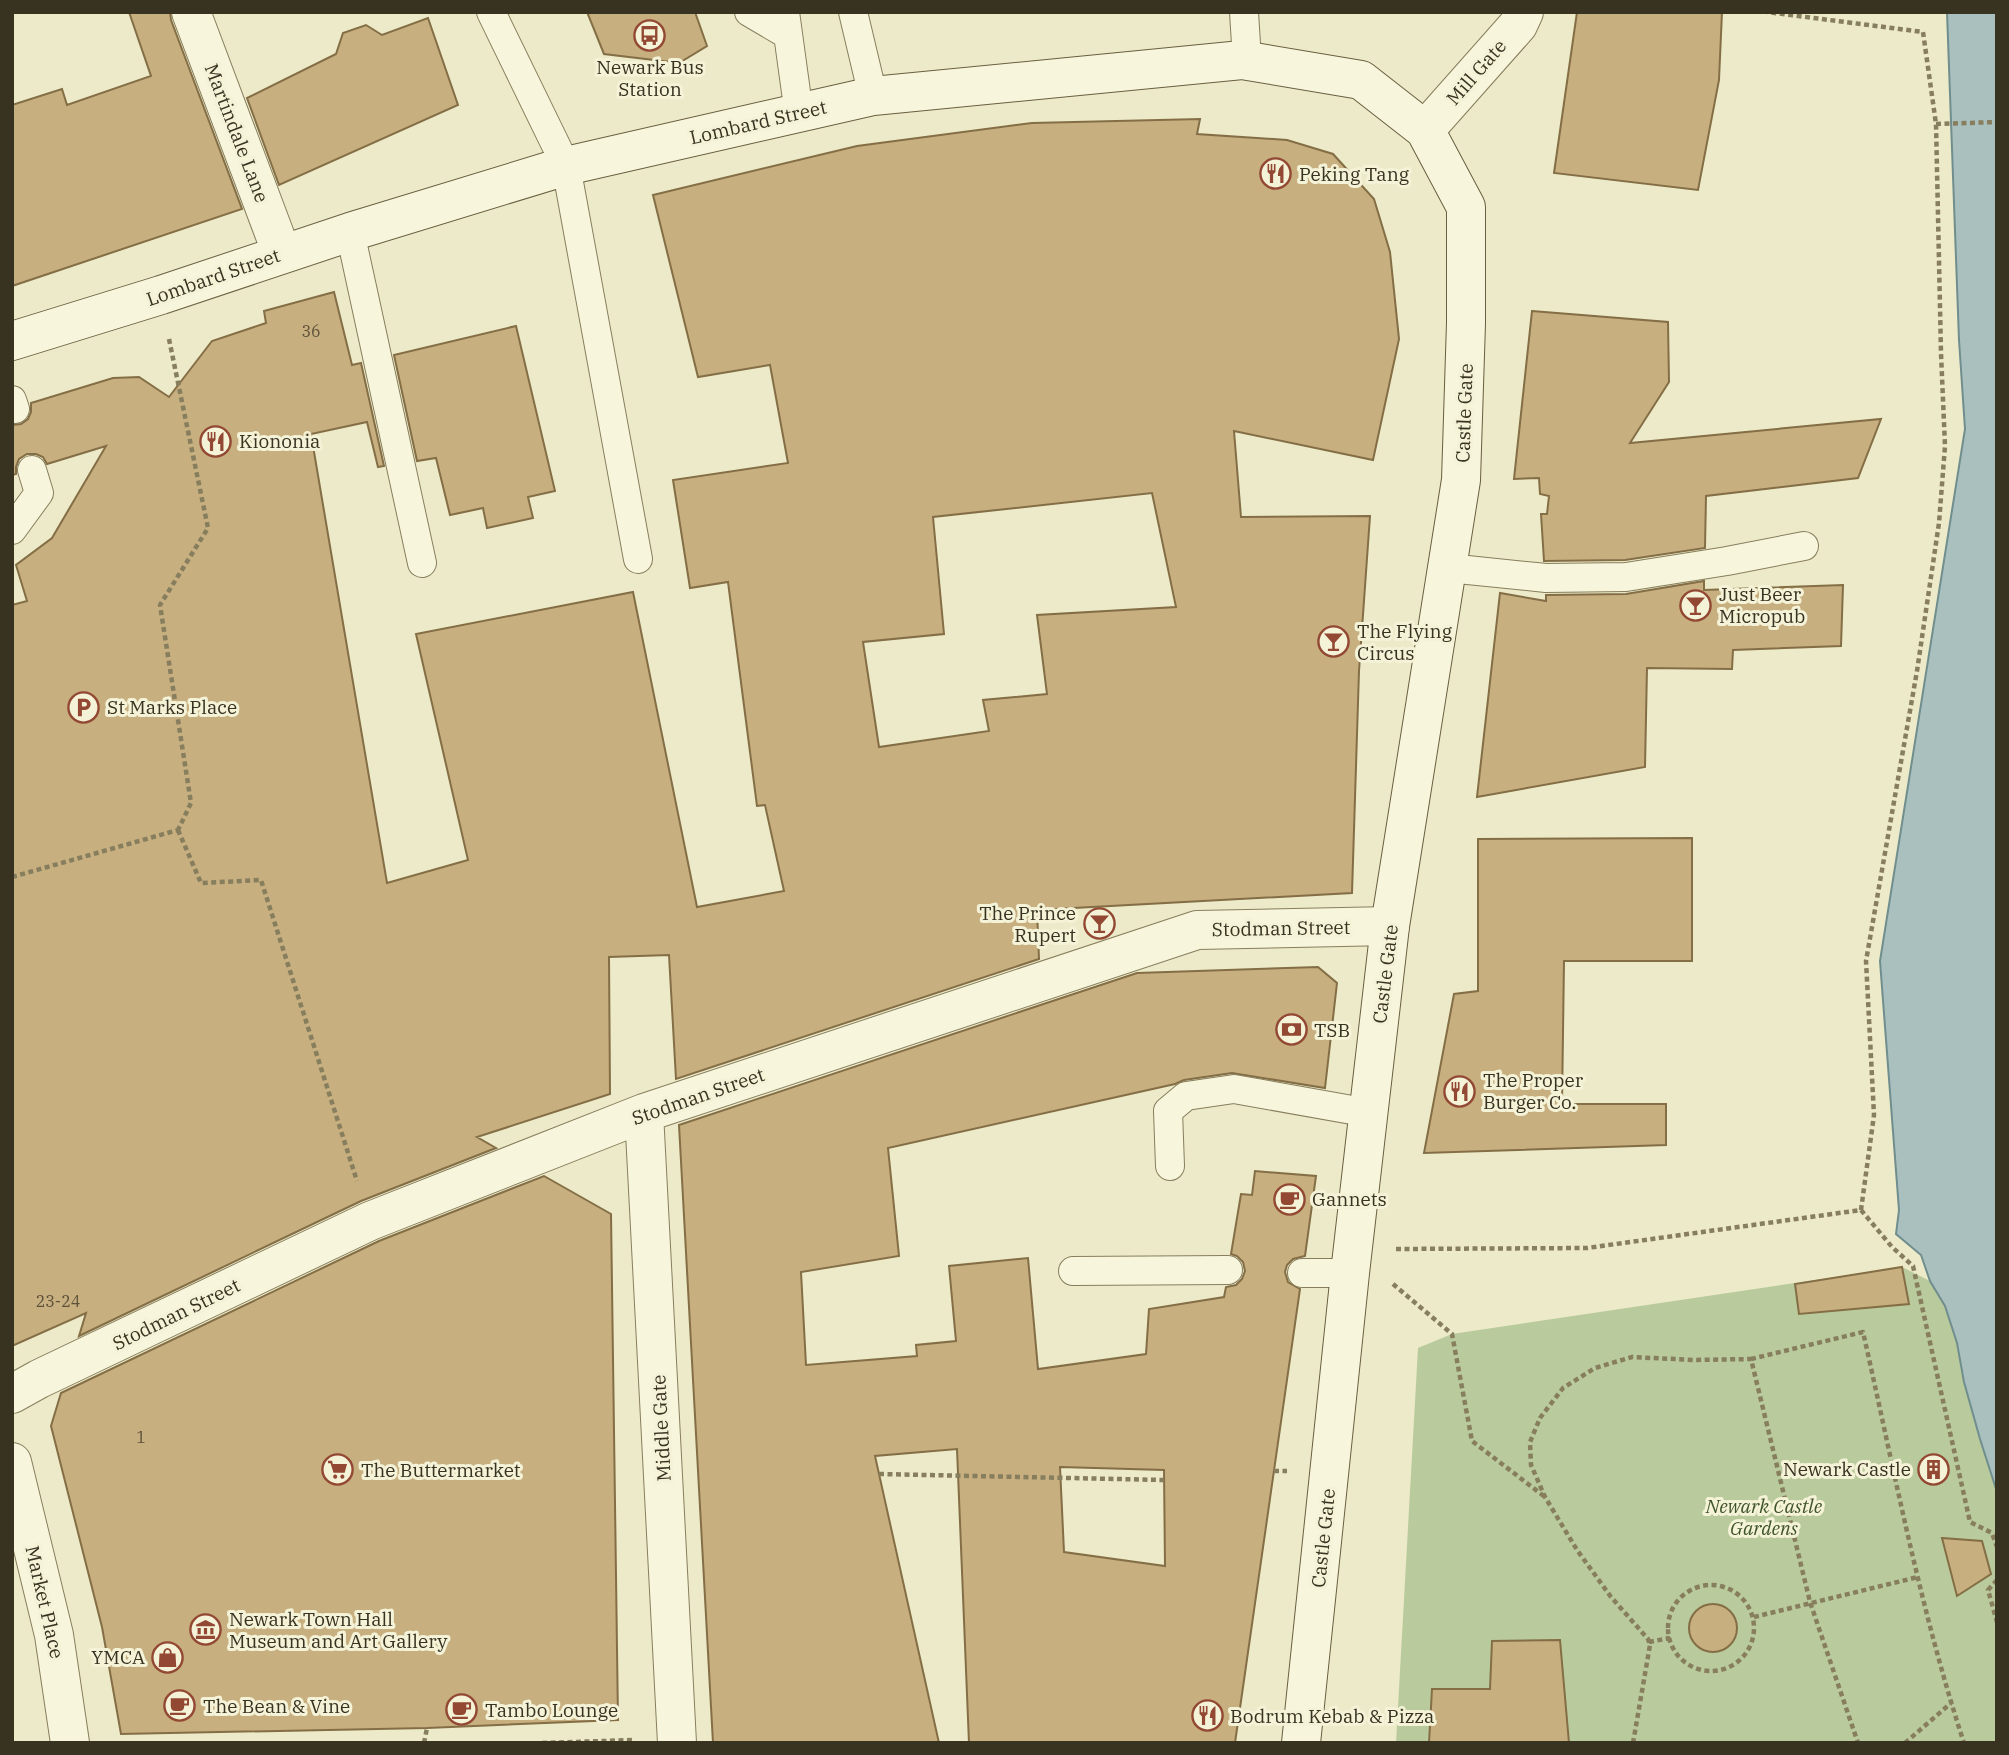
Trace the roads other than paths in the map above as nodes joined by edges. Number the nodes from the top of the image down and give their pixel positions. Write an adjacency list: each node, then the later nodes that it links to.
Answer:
1 (191, 12): 15 (main road, Martindale Lane)
2 (491, 12): 12 (lane)
3 (749, 12): 7 (lane)
4 (853, 12): 9 (lane)
5 (1244, 12): 8 (lane)
6 (1524, 12): 11 (main road, Mill Gate)
7 (786, 24): 10 (lane)
8 (1247, 60): 9 (main road, Lombard Street); 11 (main road, Lombard Street)
9 (873, 96): 10 (main road, Lombard Street)
10 (799, 114): 12 (main road, Lombard Street)
11 (1425, 130): 13 (main road, Lombard Street)
12 (566, 166): 14 (main road, Lombard Street); 20 (lane)
13 (1466, 207): 22 (main road, Castle Gate)
14 (350, 232): 15 (main road, Lombard Street); 21 (lane)
15 (282, 254): 16 (main road, Lombard Street)
16 (12, 341)
17 (32, 470): 18 (lane)
18 (12, 530)
19 (1804, 546): 22 (lane)
20 (638, 559)
21 (422, 563)
22 (1448, 568): 23 (main road, Castle Gate)
23 (1390, 926): 24 (main road, Stodman Street); 25 (main road, Castle Gate)
24 (645, 1113): 31 (main road, Stodman Street); 33 (main road, Middle Gate)
25 (1369, 1113): 26 (lane); 27 (main road, Castle Gate)
26 (1170, 1166)
27 (1351, 1261): 30 (lane); 35 (main road, Castle Gate)
28 (1228, 1270): 29 (lane)
29 (1073, 1271)
30 (1302, 1273)
31 (25, 1387)
32 (12, 1462): 34 (main road, Market Place)
33 (677, 1741)
34 (70, 1743)
35 (1301, 1743)

